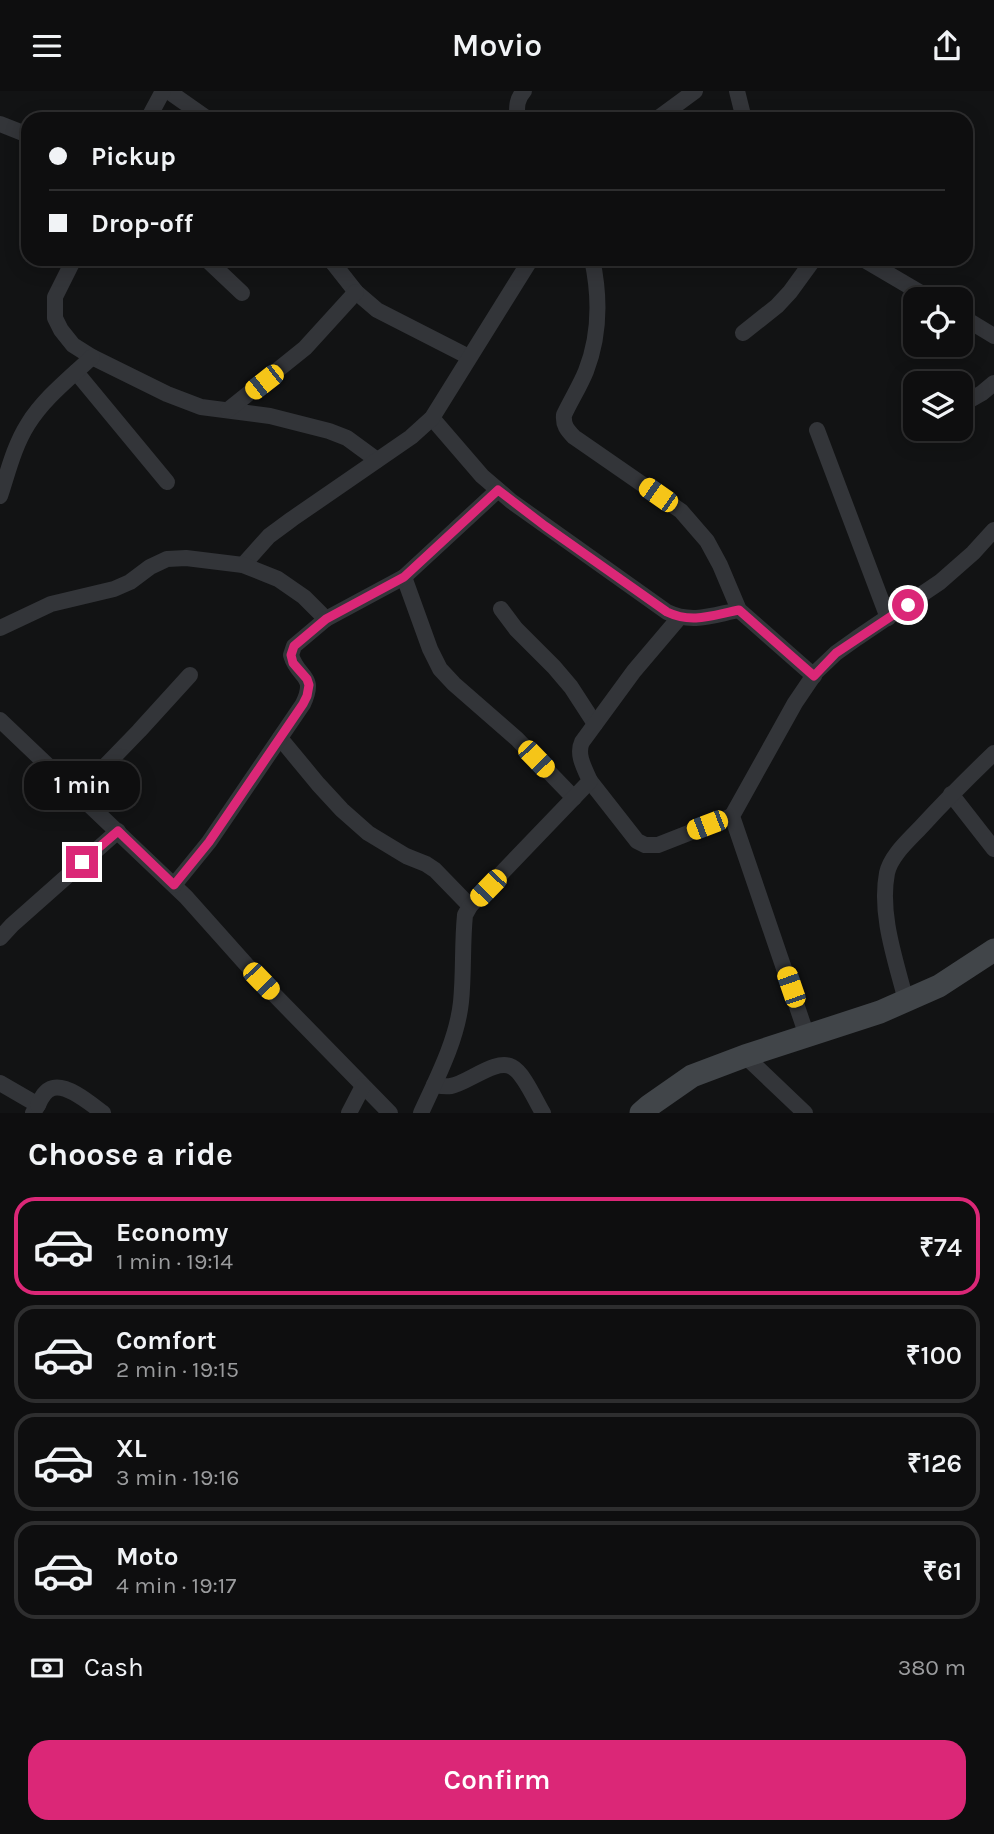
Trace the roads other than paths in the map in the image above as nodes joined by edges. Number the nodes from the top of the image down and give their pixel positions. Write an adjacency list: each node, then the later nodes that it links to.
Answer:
1 (166, 91): 5 (street); 6 (street)
2 (695, 91): 8 (street)
3 (737, 91): 9 (street)
4 (519, 93): 7 (street)
5 (152, 112)
6 (198, 112)
7 (517, 112)
8 (666, 112)
9 (742, 112)
10 (0, 124): 11 (street)
11 (21, 132)
12 (70, 266): 25 (street)
13 (213, 266): 21 (street)
14 (336, 266): 20 (street)
15 (527, 266): 26 (street)
16 (593, 266): 41 (street)
17 (809, 266): 23 (street)
18 (875, 266): 19 (street)
19 (911, 287)
20 (356, 292): 26 (street); 30 (street)
21 (242, 293)
22 (973, 323): 24 (street)
23 (743, 333)
24 (994, 336)
25 (92, 356): 27 (street); 30 (street)
26 (469, 357): 31 (street)
27 (76, 372): 34 (street); 36 (street)
28 (994, 383): 29 (street)
29 (973, 398)
30 (228, 410): 33 (street)
31 (432, 418): 33 (street); 35 (street)
32 (817, 430): 43 (street)
33 (377, 460): 38 (street)
34 (167, 482)
35 (498, 490): 39 (street); 42 (street)
36 (0, 496)
37 (994, 530): 43 (street)
38 (243, 565): 44 (street); 45 (street)
39 (404, 577): 44 (street); 55 (street)
40 (500, 609): 49 (street)
41 (739, 610): 42 (street); 47 (street)
42 (679, 618): 49 (street)
43 (888, 618): 47 (street)
44 (326, 619): 50 (street)
45 (0, 628)
46 (190, 675): 53 (street)
47 (814, 676): 56 (street)
48 (0, 720): 53 (street)
49 (595, 724): 52 (street)
50 (280, 738): 59 (street); 60 (street)
51 (994, 753): 54 (street)
52 (590, 782): 55 (street); 56 (street)
53 (78, 793): 57 (street)
54 (951, 794): 58 (street); 64 (street)
55 (575, 798): 60 (street)
56 (732, 816): 65 (street)
57 (118, 831): 59 (street); 61 (street)
58 (994, 849)
59 (174, 885): 69 (street)
60 (470, 906): 68 (street)
61 (6, 920): 62 (street)
62 (0, 938)
63 (994, 950): 64 (street)
64 (906, 1001): 65 (street)
65 (807, 1036): 66 (street)
66 (745, 1056): 76 (street); 77 (street)
67 (0, 1083): 70 (street)
68 (434, 1085): 74 (street); 75 (street)
69 (363, 1086): 72 (street); 73 (street)
70 (35, 1109): 71 (street)
71 (103, 1113)
72 (349, 1113)
73 (390, 1113)
74 (422, 1113)
75 (543, 1113)
76 (640, 1113)
77 (805, 1113)

